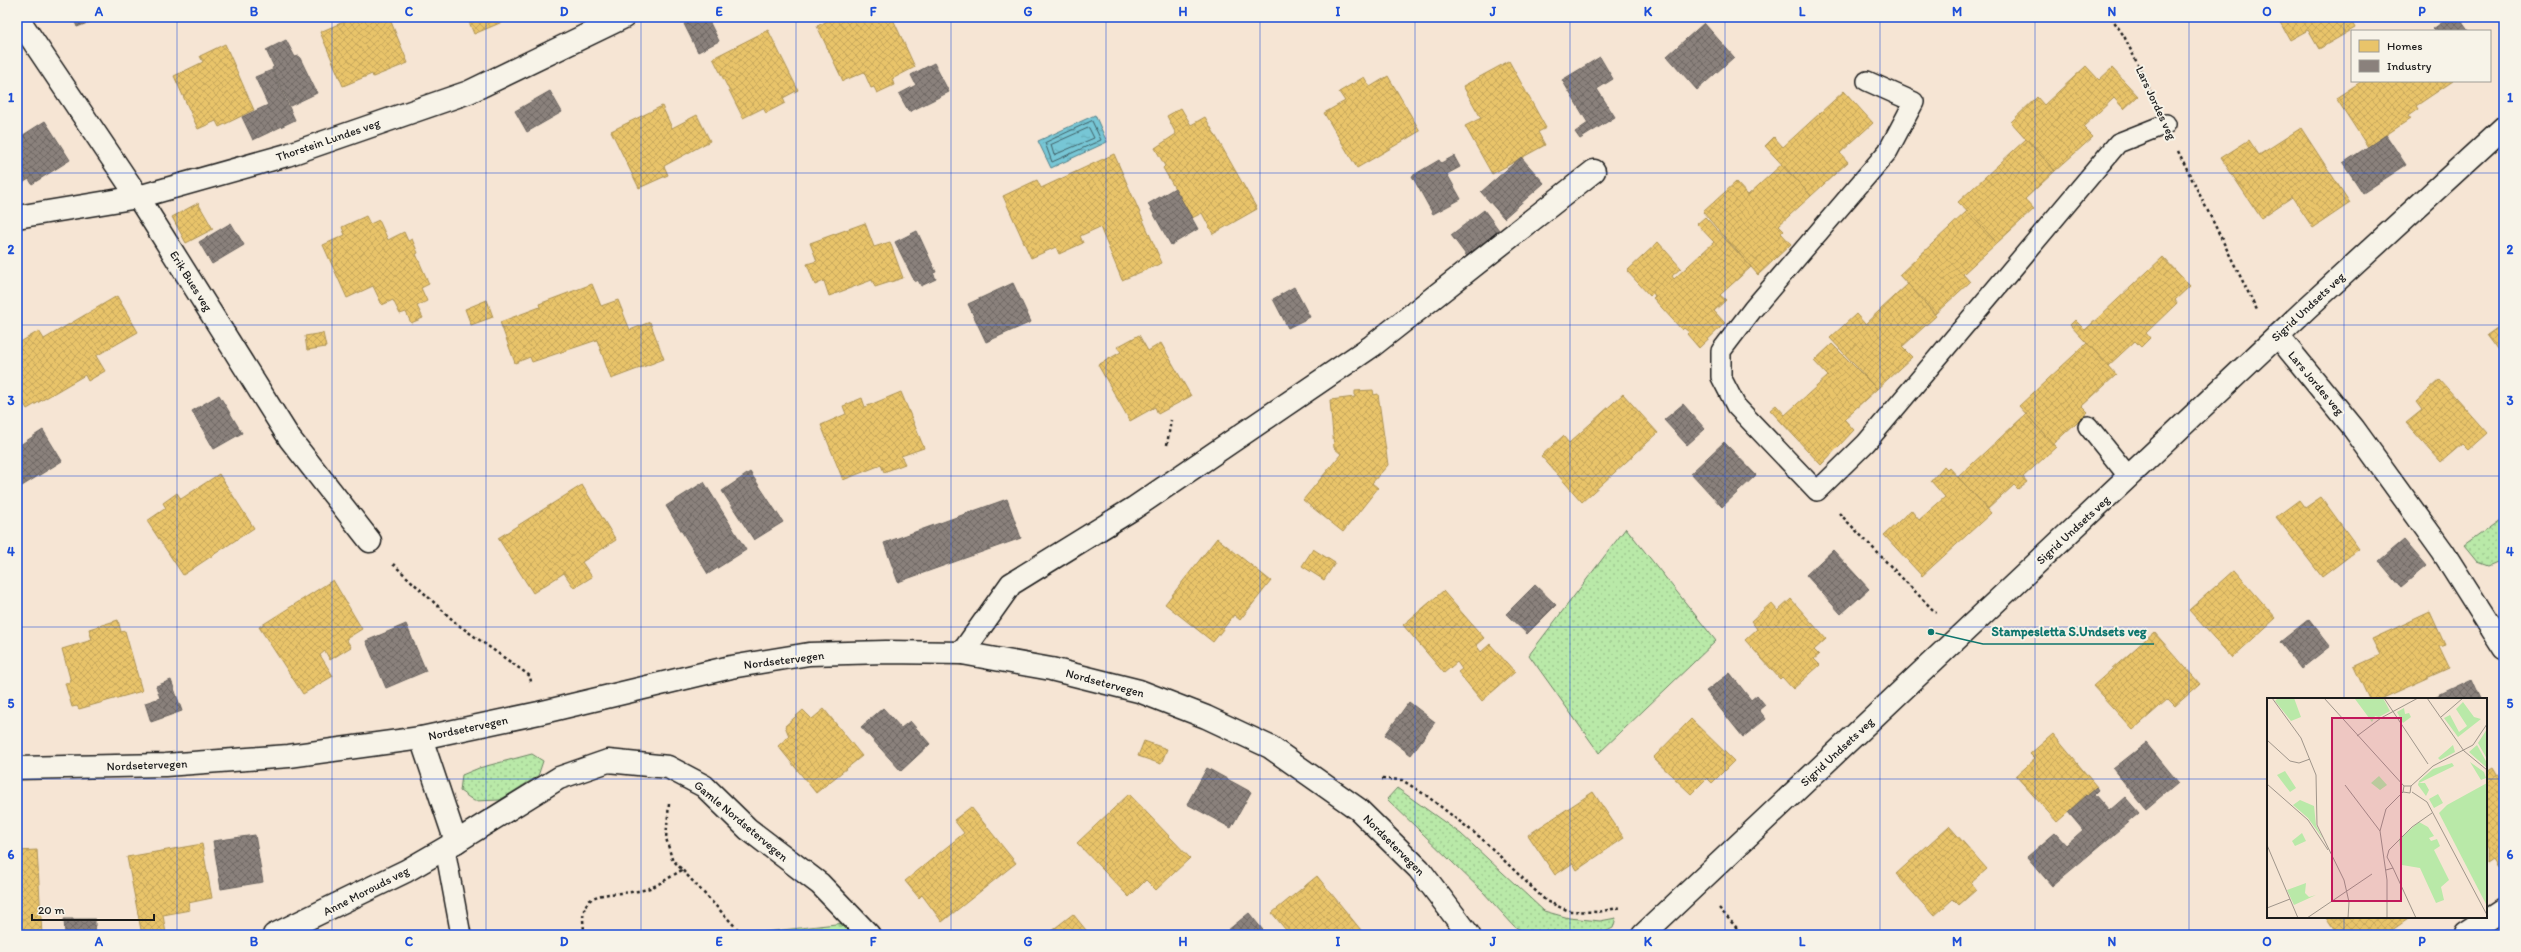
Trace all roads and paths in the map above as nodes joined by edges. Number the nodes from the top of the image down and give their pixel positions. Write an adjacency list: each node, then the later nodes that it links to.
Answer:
1 (624, 17): 8 (street, Thorstein Lundes veg)
2 (2111, 17): 5 (path, Lars Jordes veg)
3 (17, 18): 8 (street, Erik Bues veg)
4 (1867, 81): 13 (lane)
5 (2166, 124): 10 (path, Lars Jordes veg); 13 (lane)
6 (2504, 127): 10 (street, Sigrid Undsets veg)
7 (1594, 171): 17 (street)
8 (138, 197): 9 (street, Thorstein Lundes veg); 14 (street, Erik Bues veg)
9 (17, 217)
10 (2278, 336): 12 (street, Sigrid Undsets veg); 16 (street, Lars Jordes veg)
11 (2088, 426): 12 (lane)
12 (2129, 477): 15 (street, Sigrid Undsets veg)
13 (1817, 491): 15 (path)
14 (370, 541): 18 (path)
15 (1953, 643): 34 (street, Sigrid Undsets veg)
16 (2504, 648)
17 (962, 654): 19 (street, Nordsetervegen); 33 (street, Nordsetervegen)
18 (530, 676)
19 (421, 738): 20 (street, Nordsetervegen); 23 (street)
20 (17, 768)
21 (680, 773): 23 (street, Gamle Nordsetervegen); 24 (path); 32 (street, Gamle Nordsetervegen)
22 (1382, 779): 25 (path)
23 (450, 846): 28 (street, Anne Morouds veg); 29 (lane)
24 (682, 870): 30 (path); 31 (path)
25 (1627, 903)
26 (1716, 904): 35 (path)
27 (2504, 909): 36 (street)
28 (274, 935)
29 (461, 935)
30 (585, 935)
31 (743, 935)
32 (869, 935)
33 (1468, 935)
34 (1643, 935)
35 (1742, 935)
36 (2465, 935)

